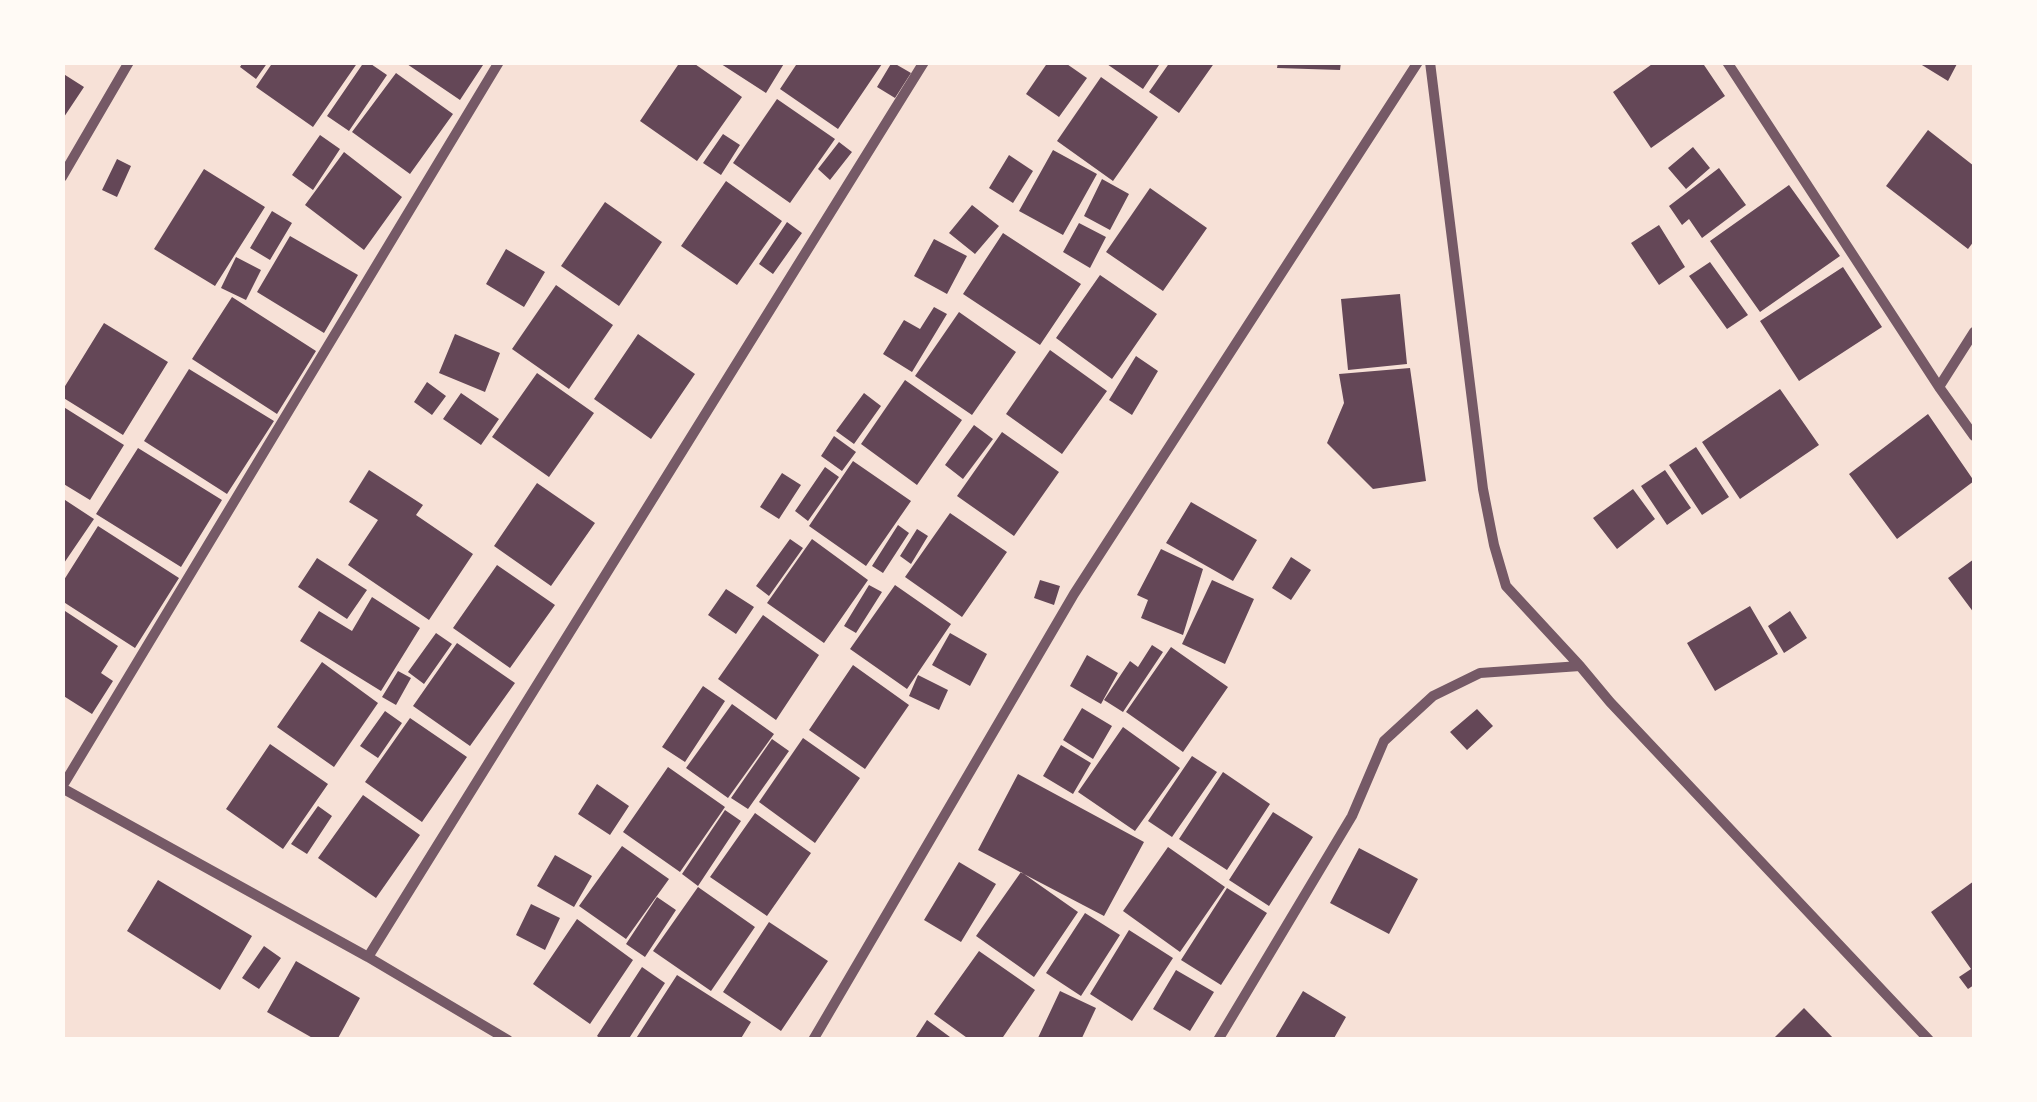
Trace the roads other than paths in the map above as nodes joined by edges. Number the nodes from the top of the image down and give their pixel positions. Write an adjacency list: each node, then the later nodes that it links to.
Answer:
1 (129, 62): 7 (street)
2 (499, 62): 12 (street)
3 (924, 62): 13 (street)
4 (1418, 62): 15 (street)
5 (1430, 62): 11 (street)
6 (1727, 62): 9 (street)
7 (62, 177)
8 (1974, 332): 9 (street)
9 (1939, 387): 10 (street)
10 (1974, 436)
11 (1580, 666): 16 (street); 17 (street)
12 (62, 787): 13 (street)
13 (368, 958): 14 (street)
14 (508, 1040)
15 (813, 1040)
16 (1218, 1040)
17 (1929, 1040)

